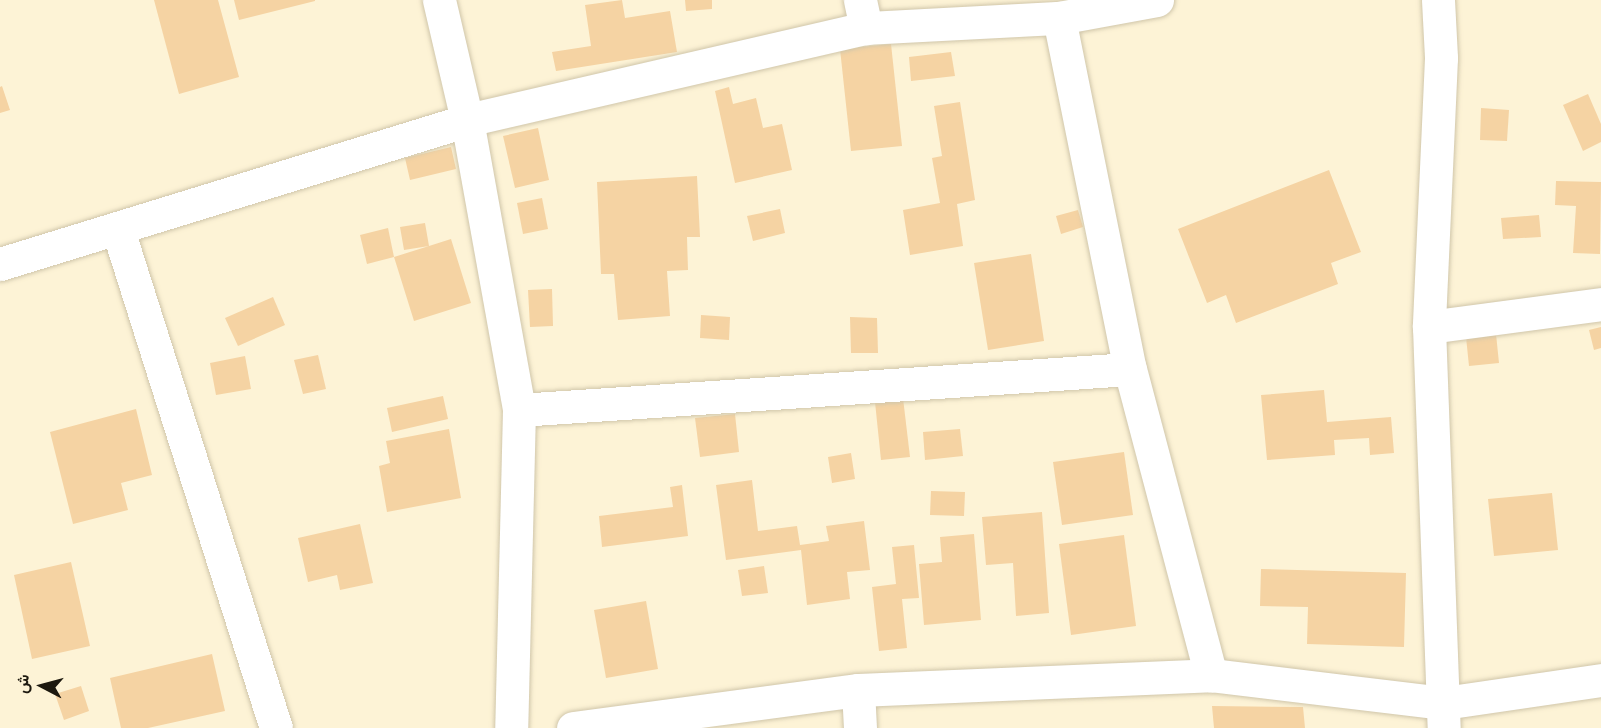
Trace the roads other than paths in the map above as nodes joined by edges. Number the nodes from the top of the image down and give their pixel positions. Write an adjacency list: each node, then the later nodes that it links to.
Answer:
1 (439, 0): 7 (street)
2 (1150, 0): 3 (street); 6 (street)
3 (1157, 0)
4 (1438, 0): 11 (street)
5 (863, 14): 6 (street); 7 (street)
6 (1059, 18): 12 (street)
7 (467, 120): 8 (street); 13 (street)
8 (118, 230): 9 (street); 18 (street)
9 (0, 264)
10 (1601, 304): 11 (street)
11 (1429, 327): 17 (street)
12 (1130, 369): 13 (street); 14 (street)
13 (519, 410): 19 (street)
14 (1211, 675): 16 (street); 17 (street)
15 (1601, 680): 17 (street)
16 (858, 690): 20 (street); 21 (street)
17 (1444, 716)
18 (276, 728)
19 (511, 728)
20 (573, 728)
21 (860, 728)

